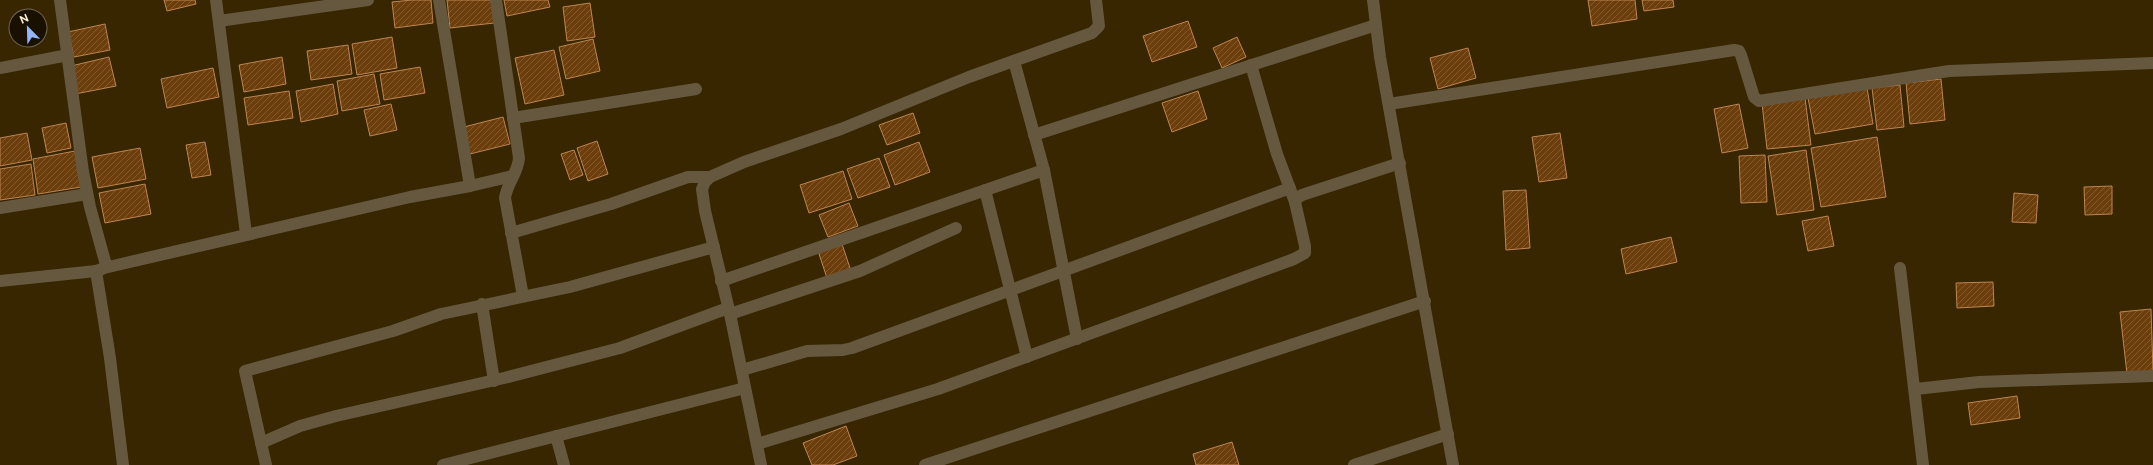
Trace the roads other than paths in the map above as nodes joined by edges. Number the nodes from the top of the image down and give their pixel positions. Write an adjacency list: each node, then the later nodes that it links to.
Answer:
1 (60, 0): 10 (street)
2 (216, 0): 8 (street)
3 (368, 0): 8 (street)
4 (439, 0): 23 (street)
5 (496, 0): 17 (street)
6 (1096, 0): 11 (street)
7 (1373, 0): 9 (street)
8 (219, 21): 31 (street)
9 (1376, 25): 13 (street); 16 (street)
10 (68, 55): 14 (street); 26 (street)
11 (1014, 61): 18 (street); 22 (street)
12 (2153, 63): 16 (street)
13 (1251, 65): 18 (street); 24 (street)
14 (0, 68)
15 (696, 89): 17 (street)
16 (1389, 104): 19 (street)
17 (513, 118): 21 (street)
18 (1034, 135): 20 (street)
19 (1400, 163): 27 (street); 40 (street)
20 (1044, 170): 25 (street); 35 (street)
21 (513, 176): 23 (street); 30 (street)
22 (710, 177): 30 (street); 32 (street)
23 (470, 186): 31 (street)
24 (1290, 188): 27 (street); 35 (street)
25 (985, 190): 37 (street); 38 (street)
26 (87, 194): 28 (street); 34 (street)
27 (1295, 202): 43 (street)
28 (0, 208)
29 (956, 228): 42 (street)
30 (511, 233): 39 (street)
31 (246, 234): 34 (street)
32 (714, 247): 37 (street); 39 (street)
33 (1900, 268): 49 (street)
34 (100, 269): 36 (street); 54 (street)
35 (1064, 271): 38 (street); 43 (street)
36 (0, 281)
37 (721, 281): 42 (street)
38 (1012, 291): 44 (street); 45 (street)
39 (523, 296): 41 (street)
40 (1425, 301): 50 (street); 59 (street)
41 (482, 304): 47 (street); 52 (street)
42 (729, 311): 45 (street); 47 (street)
43 (1077, 339): 44 (street)
44 (1027, 357): 53 (street)
45 (742, 370): 48 (street)
46 (2153, 376): 49 (street)
47 (494, 381): 52 (street)
48 (745, 388): 51 (street); 53 (street)
49 (1916, 389): 62 (street)
50 (1448, 434): 60 (street); 61 (street)
51 (556, 436): 56 (street); 57 (street)
52 (261, 443): 55 (street)
53 (757, 444): 58 (street)
54 (123, 465)
55 (266, 465)
56 (442, 465)
57 (564, 465)
58 (761, 465)
59 (926, 465)
60 (1354, 465)
61 (1453, 465)
62 (1923, 465)

